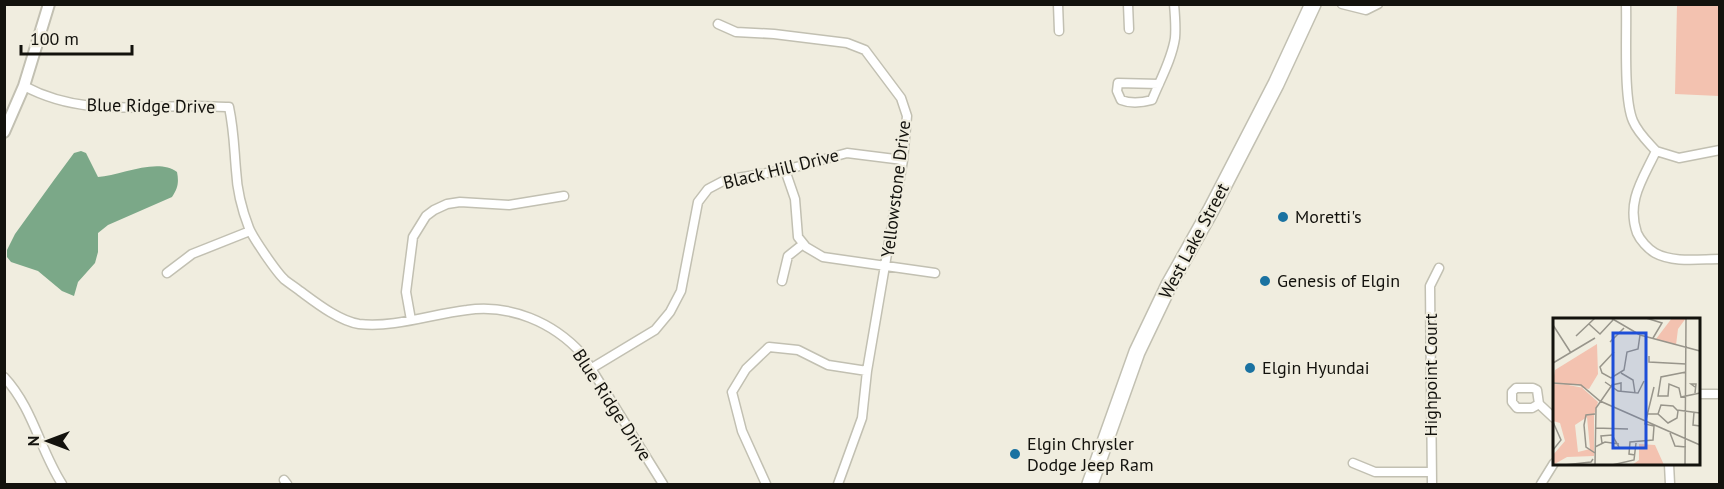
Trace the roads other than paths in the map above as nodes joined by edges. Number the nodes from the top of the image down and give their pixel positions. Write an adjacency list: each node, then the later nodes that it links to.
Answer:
1 (49, 4): 13 (main road)
2 (1058, 4): 11 (street)
3 (1128, 4): 10 (street)
4 (1174, 4): 12 (street)
5 (1312, 4): 44 (highway, West Lake Street)
6 (1342, 4): 7 (street)
7 (1378, 4)
8 (1626, 4): 16 (street)
9 (718, 24): 17 (street, Yellowstone Drive)
10 (1129, 29)
11 (1059, 32)
12 (1159, 84): 12 (street)
13 (24, 86): 14 (main road); 20 (street, Blue Ridge Drive)
14 (4, 132)
15 (1719, 150): 16 (street)
16 (1656, 151): 22 (street)
17 (903, 160): 18 (street, Black Hill Drive); 23 (street, Yellowstone Drive)
18 (785, 170): 21 (street); 29 (street, Black Hill Drive)
19 (564, 196): 28 (street)
20 (250, 231): 25 (street); 28 (street, Blue Ridge Drive)
21 (803, 244): 23 (street); 27 (street)
22 (1719, 259)
23 (886, 266): 26 (street); 30 (street, Yellowstone Drive)
24 (1439, 268): 39 (street, Highpoint Court)
25 (166, 273)
26 (935, 273)
27 (782, 281)
28 (411, 320): 29 (street, Blue Ridge Drive)
29 (592, 368): 41 (street, Blue Ridge Drive)
30 (867, 371): 42 (street); 43 (street, Yellowstone Drive)
31 (4, 377): 40 (street)
32 (1700, 394): 33 (street)
33 (1717, 394)
34 (1539, 404): 35 (street)
35 (1553, 417)
36 (1353, 463): 39 (street)
37 (1553, 465): 46 (street)
38 (1669, 465): 47 (street)
39 (1431, 472): 45 (street, Highpoint Court)
40 (62, 484)
41 (663, 484)
42 (766, 484)
43 (838, 484)
44 (1090, 484)
45 (1432, 484)
46 (1541, 484)
47 (1670, 484)

